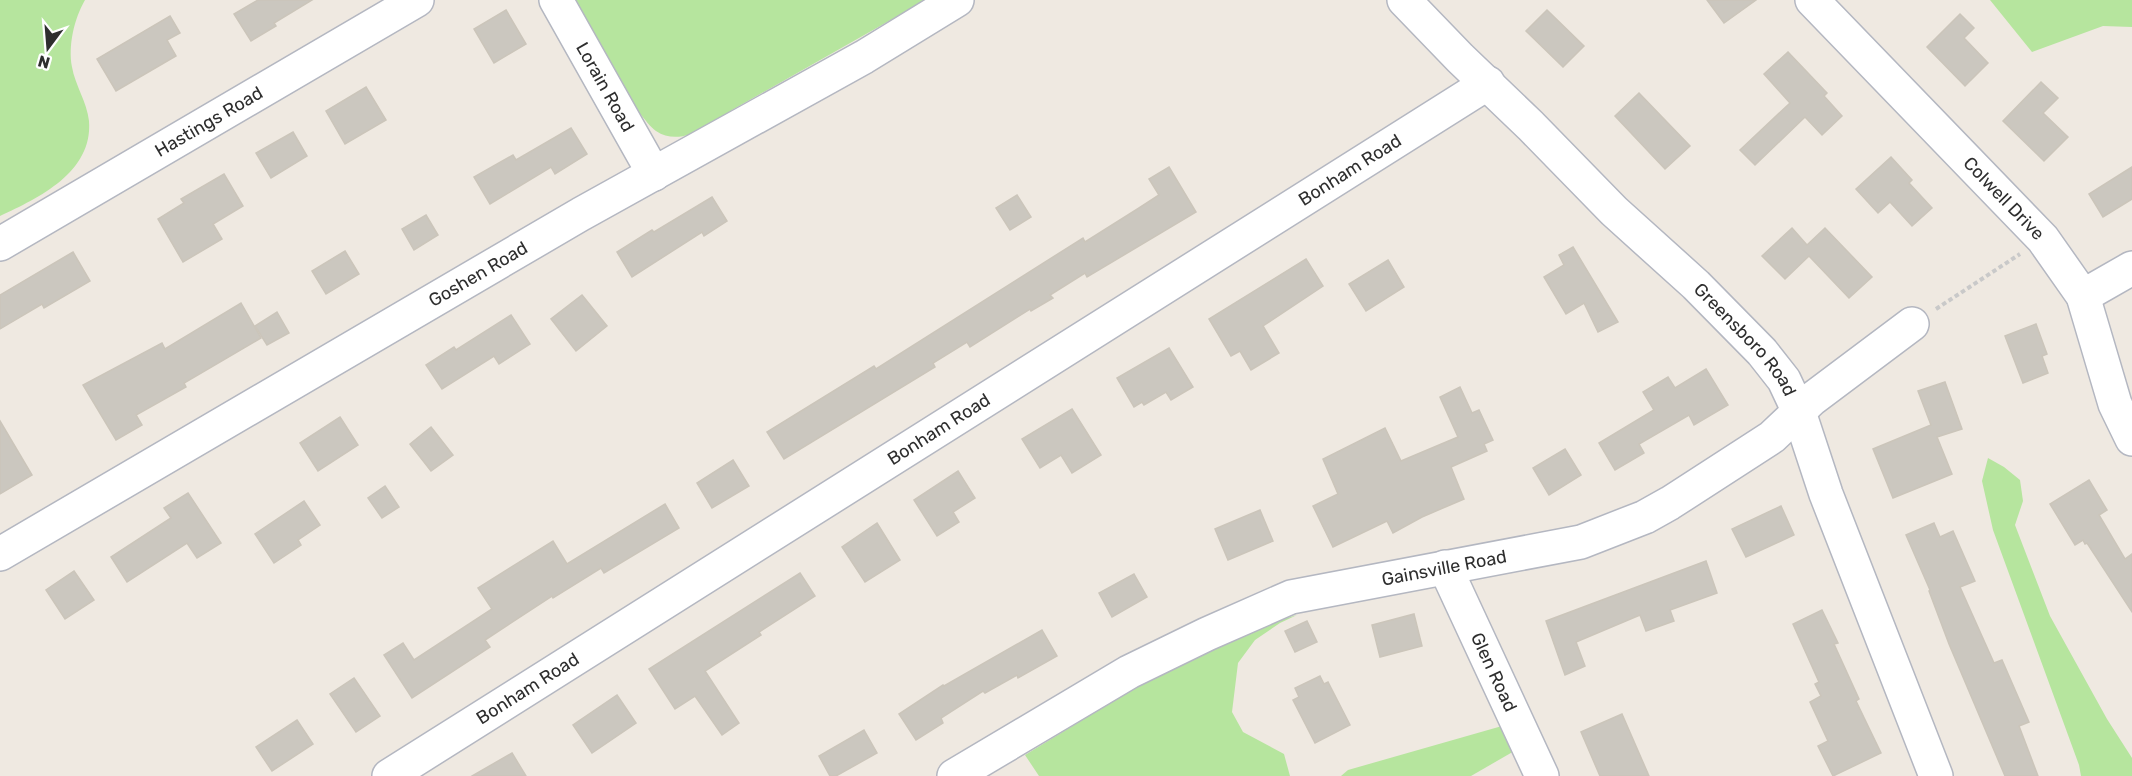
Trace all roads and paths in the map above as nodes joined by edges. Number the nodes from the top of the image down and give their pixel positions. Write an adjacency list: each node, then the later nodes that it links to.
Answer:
1 (417, 0): 9 (street, Hastings Road)
2 (556, 0): 7 (street, Lorain Road)
3 (957, 0): 7 (street, Goshen Road)
4 (1404, 0): 6 (street, Greensboro Road)
5 (1812, 0): 8 (street, Colwell Drive)
6 (1488, 83): 13 (street, Greensboro Road); 17 (street, Bonham Road)
7 (654, 174): 15 (street, Goshen Road)
8 (2043, 239): 11 (street, Colwell Drive); 12 (path)
9 (0, 244)
10 (2132, 268): 11 (street)
11 (2083, 296): 14 (street, Colwell Drive)
12 (1912, 324): 13 (street, Gainsville Road)
13 (1799, 412): 16 (street, Gainsville Road); 20 (street, Greensboro Road)
14 (2132, 439)
15 (0, 554)
16 (1445, 567): 18 (street, Gainsville Road); 19 (street, Glen Road)
17 (389, 776)
18 (954, 776)
19 (1542, 776)
20 (1936, 776)

